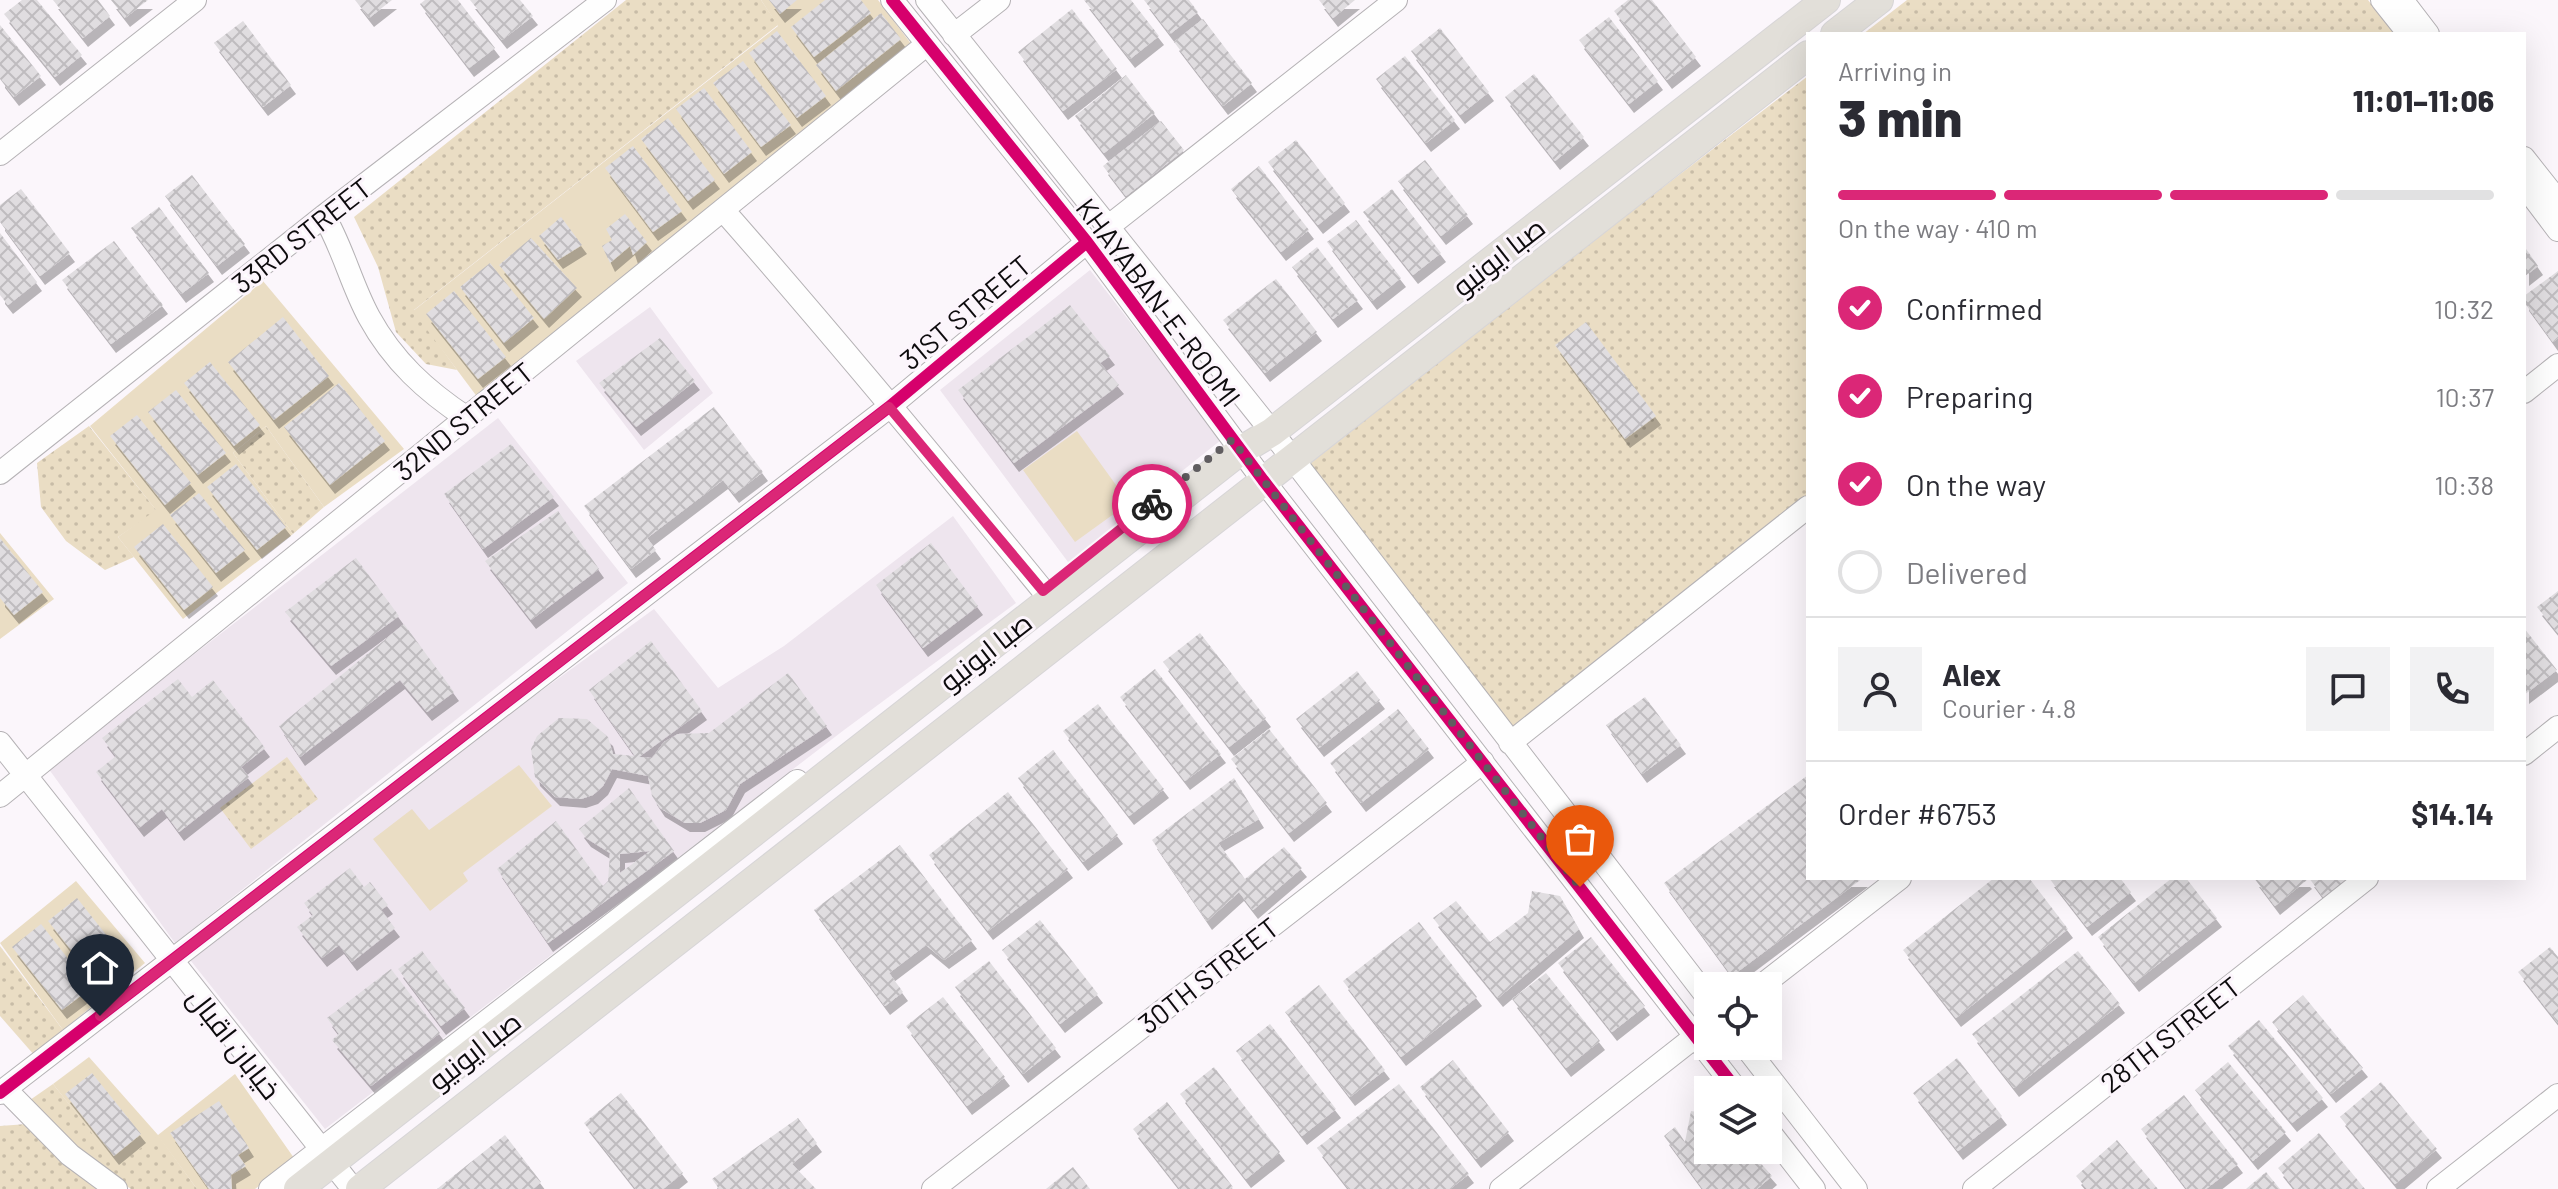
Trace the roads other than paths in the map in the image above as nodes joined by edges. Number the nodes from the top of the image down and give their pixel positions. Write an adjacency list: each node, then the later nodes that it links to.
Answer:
1 (195, 0): 16 (street)
2 (605, 0): 21 (street, 33RD STREET)
3 (892, 0): 14 (street, KHAYABAN-E-ROOMI)
4 (927, 0): 13 (street, KHAYABAN-E-ROOMI)
5 (999, 0): 13 (street)
6 (1396, 0): 22 (street)
7 (1826, 0): 29 (main road, صبا ایونیو)
8 (1879, 0): 11 (main road)
9 (2382, 0): 12 (street)
10 (2402, 0): 12 (street)
11 (1838, 32)
12 (2414, 32)
13 (954, 35): 22 (street, KHAYABAN-E-ROOMI)
14 (926, 45): 20 (street, 32ND STREET); 24 (street, KHAYABAN-E-ROOMI)
15 (1806, 57): 31 (main road, صبا ایونیو)
16 (0, 154)
17 (2526, 161): 19 (street)
18 (2526, 188): 23 (street)
19 (2558, 201)
20 (723, 210): 27 (street); 28 (street, 32ND STREET)
21 (324, 216): 28 (street); 32 (street, 33RD STREET)
22 (1109, 226): 29 (street, KHAYABAN-E-ROOMI)
23 (2558, 230)
24 (1087, 242): 27 (street, 31ST STREET); 30 (street, KHAYABAN-E-ROOMI)
25 (2558, 365): 26 (street)
26 (2526, 390)
27 (889, 407): 35 (street); 45 (street, 31ST STREET)
28 (467, 418): 41 (street, 32ND STREET)
29 (1272, 432): 30 (main road, صبا ایونیو); 31 (street, KHAYABAN-E-ROOMI)
30 (1236, 445): 33 (street, KHAYABAN-E-ROOMI); 35 (main road, صبا ایونیو)
31 (1291, 458): 33 (main road, صبا ایونیو); 38 (street, KHAYABAN-E-ROOMI)
32 (0, 473)
33 (1263, 480): 40 (street, KHAYABAN-E-ROOMI); 65 (main road, صبا ایونیو)
34 (1806, 509): 38 (street)
35 (1047, 595): 59 (main road, صبا ایونیو)
36 (2558, 727): 39 (street)
37 (0, 743): 41 (street, خیابان اقبال)
38 (1510, 743): 47 (street, KHAYABAN-E-ROOMI)
39 (2526, 752)
40 (1483, 762): 48 (street, KHAYABAN-E-ROOMI); 66 (street, 30TH STREET)
41 (26, 776): 42 (street, 32ND STREET); 45 (street, خیابان اقبال)
42 (0, 796)
43 (1897, 880): 46 (street)
44 (2364, 880): 69 (street, 28TH STREET)
45 (171, 961): 53 (street, 31ST STREET); 59 (street, خیابان اقبال)
46 (1779, 972)
47 (1694, 980)
48 (1694, 1033)
49 (1694, 1038): 67 (street)
50 (1714, 1060): 52 (street, KHAYABAN-E-ROOMI)
51 (1756, 1060): 55 (street)
52 (1726, 1076)
53 (3, 1091): 61 (street)
54 (2558, 1095): 70 (street)
55 (1798, 1115): 56 (street); 58 (street)
56 (1782, 1138)
57 (1782, 1147): 60 (street)
58 (1828, 1152): 60 (street); 68 (street)
59 (324, 1156): 62 (street); 63 (main road, صبا ایونیو); 64 (street, خیابان اقبال)
60 (1807, 1181)
61 (116, 1189)
62 (270, 1189)
63 (298, 1189)
64 (353, 1189)
65 (360, 1189)
66 (933, 1189)
67 (1501, 1189)
68 (1856, 1189)
69 (1974, 1189)
70 (2438, 1189)

